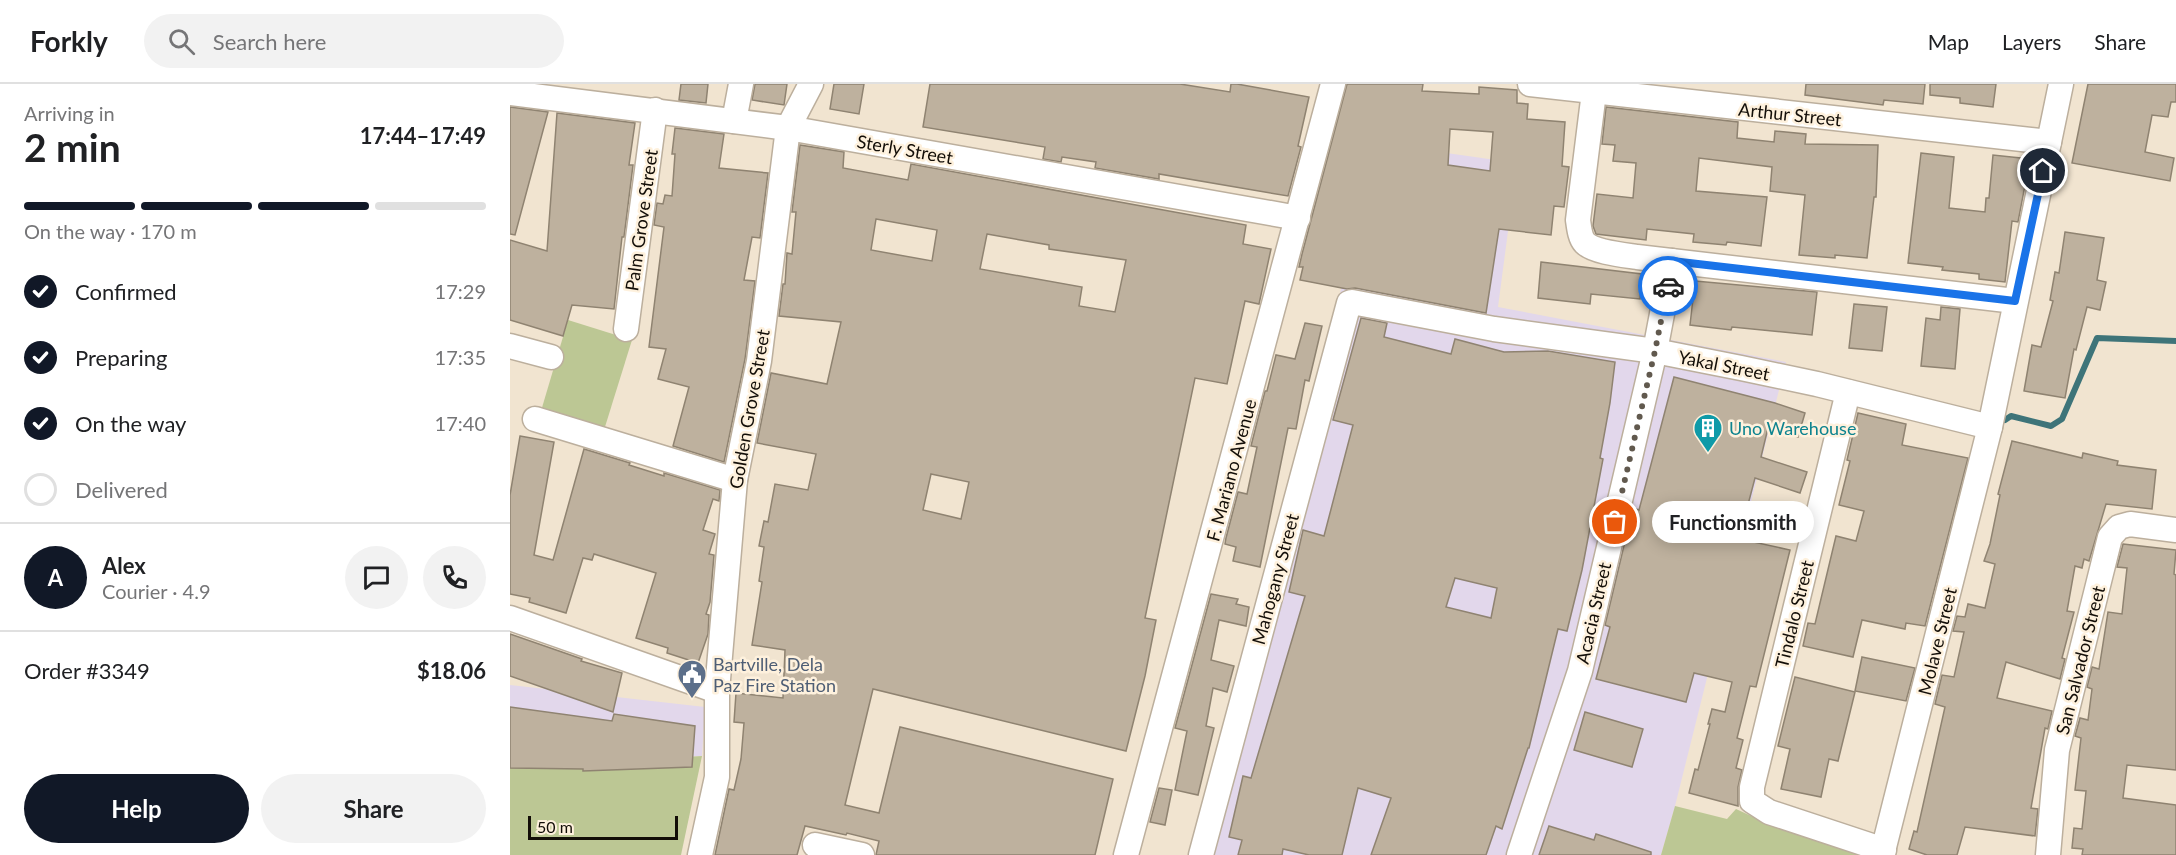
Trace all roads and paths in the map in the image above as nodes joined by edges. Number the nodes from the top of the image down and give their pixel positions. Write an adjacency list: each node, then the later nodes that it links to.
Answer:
1 (741, 84): 10 (street)
2 (811, 84): 11 (street)
3 (1333, 84): 13 (street, F. Mariano Avenue)
4 (1530, 84): 6 (street, Arthur Street)
5 (2061, 84): 12 (street, Molave Street)
6 (1594, 92): 12 (street, Arthur Street); 14 (street)
7 (510, 93): 8 (street, Sterly Street)
8 (602, 93): 9 (street, Sterly Street)
9 (656, 110): 10 (street, Sterly Street); 17 (street, Palm Grove Street)
10 (734, 121): 11 (street, Sterly Street)
11 (788, 128): 13 (street, Sterly Street); 24 (street, Golden Grove Street)
12 (2049, 142): 15 (street, Molave Street)
13 (1298, 218): 32 (street, F. Mariano Avenue)
14 (1672, 261): 15 (street); 19 (street, Acacia Street)
15 (2015, 301): 23 (street, Molave Street)
16 (1349, 303): 19 (street, Yakal Street); 33 (street, Mahogany Street)
17 (626, 329)
18 (510, 346): 20 (street)
19 (1655, 351): 21 (street, Yakal Street); 34 (street, Acacia Street)
20 (552, 357)
21 (1848, 392): 23 (street, Yakal Street); 29 (street, Tindalo Street)
22 (535, 419): 24 (street)
23 (1990, 427): 29 (street, Molave Street)
24 (735, 480): 27 (street, Golden Grove Street)
25 (2176, 530): 35 (street, San Salvador Street)
26 (510, 618): 27 (street)
27 (717, 691): 31 (street, Golden Grove Street)
28 (815, 844): 30 (street)
29 (1883, 853)
30 (848, 854)
31 (700, 855)
32 (1126, 855)
33 (1201, 855)
34 (1519, 855)
35 (2048, 855)

